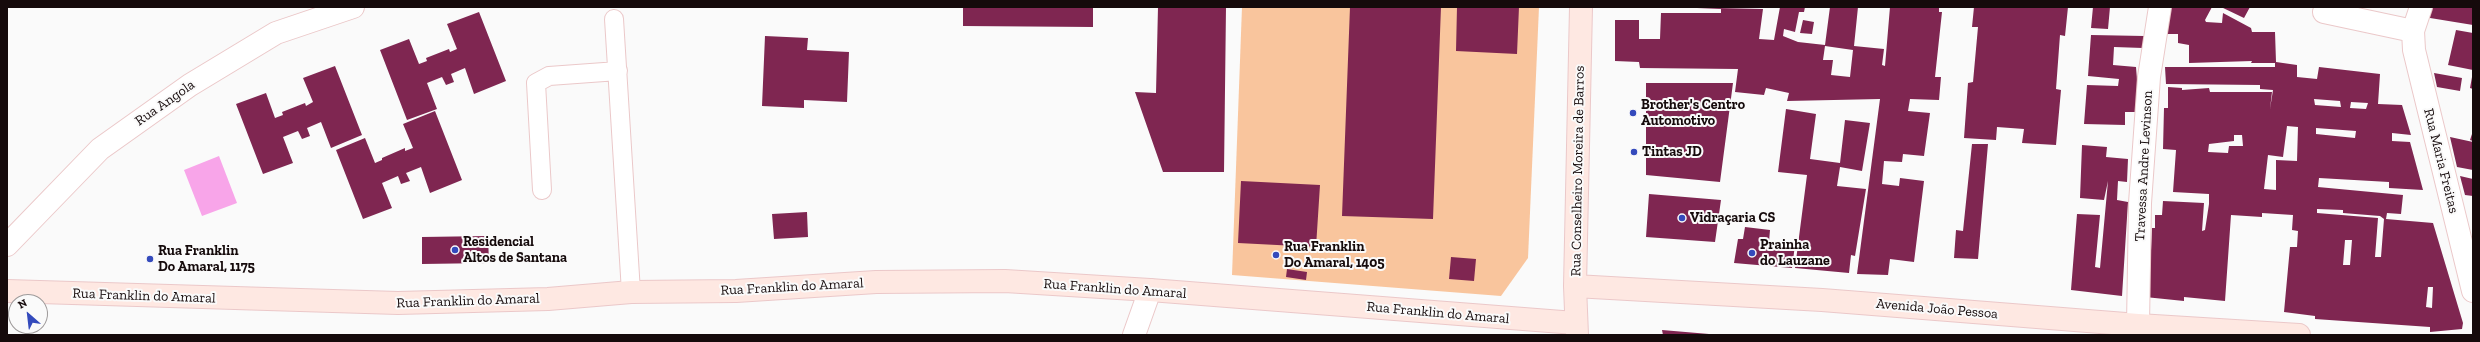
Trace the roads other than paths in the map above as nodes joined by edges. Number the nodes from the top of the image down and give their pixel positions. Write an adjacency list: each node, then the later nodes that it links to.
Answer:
1 (353, 7): 10 (street, Rua Angola)
2 (1581, 7): 11 (street, Rua Conselheiro Moreira de Barros)
3 (2160, 7): 16 (street, Travessa Andre Levinson)
4 (2421, 7): 7 (street, Rua Maria Freitas)
5 (2324, 12): 7 (street)
6 (614, 19): 8 (lane)
7 (2413, 31): 14 (street, Rua Maria Freitas)
8 (618, 71): 9 (lane); 15 (lane)
9 (542, 190)
10 (7, 245)
11 (1575, 286): 16 (street, Avenida João Pessoa); 17 (street, Rua Conselheiro Moreira de Barros)
12 (1150, 290): 15 (street, Rua Franklin do Amaral); 17 (street, Rua Franklin do Amaral); 18 (street)
13 (7, 291): 15 (street, Rua Franklin do Amaral)
14 (2473, 291)
15 (631, 292)
16 (2138, 325): 19 (street, Avenida João Pessoa)
17 (1576, 329)
18 (1134, 335)
19 (2299, 335)

